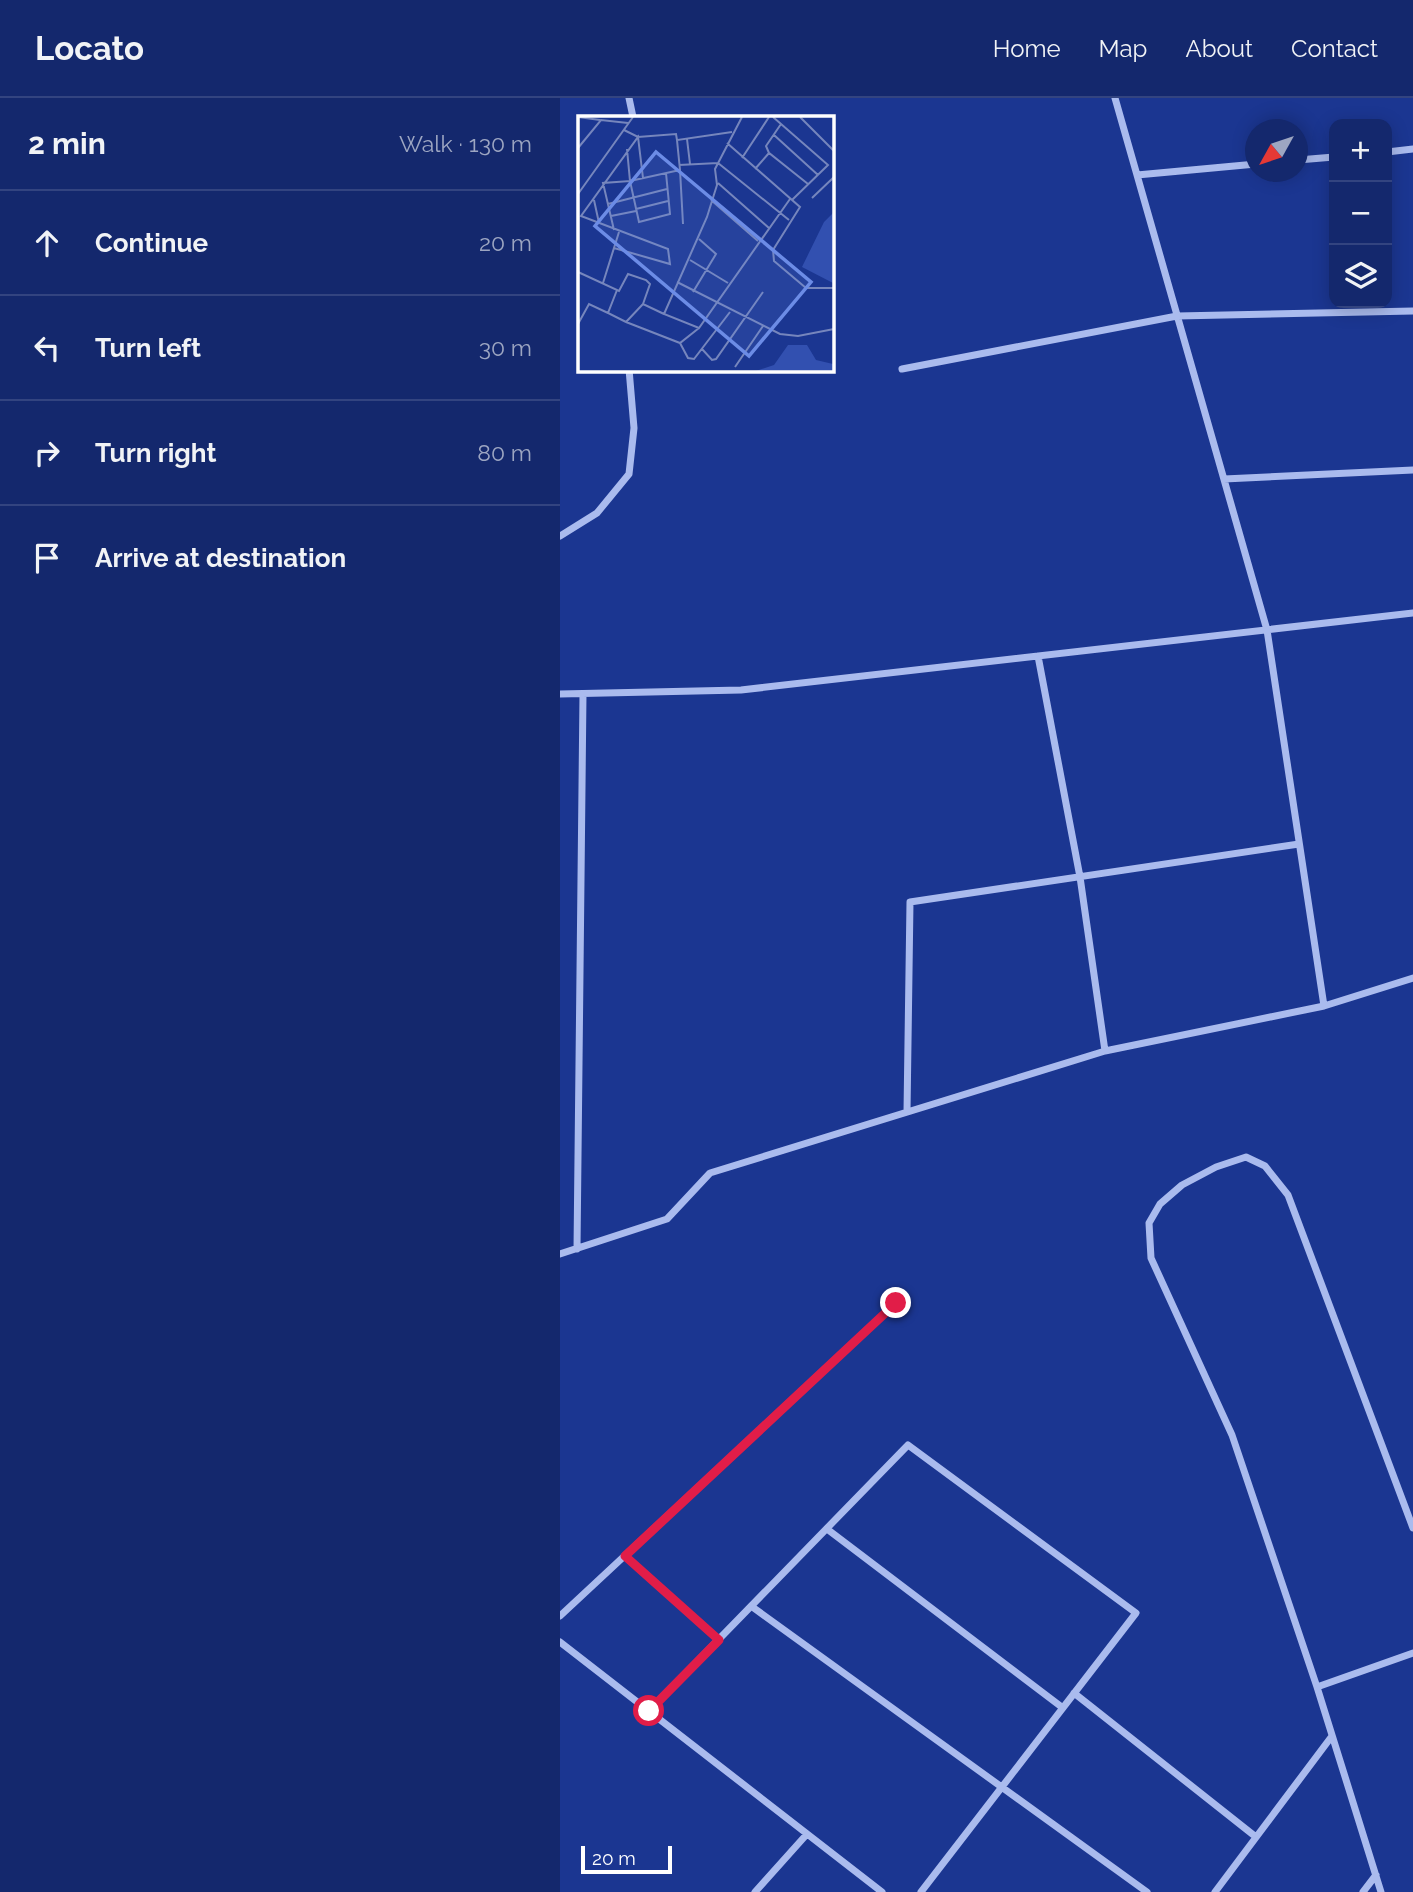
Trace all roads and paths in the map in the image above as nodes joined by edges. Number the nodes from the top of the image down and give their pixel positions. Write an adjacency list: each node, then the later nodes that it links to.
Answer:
1 (629, 98): 3 (street)
2 (1115, 98): 9 (street)
3 (633, 116)
4 (1413, 149): 5 (street)
5 (1392, 151)
6 (1329, 157): 7 (street)
7 (1308, 159)
8 (1245, 165): 9 (street)
9 (1137, 175): 11 (street)
10 (1413, 311): 11 (street)
11 (1177, 316): 12 (street); 15 (street)
12 (902, 369)
13 (629, 371): 16 (street)
14 (1413, 470): 15 (street)
15 (1224, 479): 18 (street)
16 (560, 536)
17 (1413, 613): 18 (street)
18 (1267, 630): 19 (street); 22 (street)
19 (1038, 656): 21 (street); 23 (street)
20 (560, 694): 21 (street)
21 (583, 694): 28 (street)
22 (1299, 844): 23 (street); 25 (street)
23 (1080, 877): 26 (street); 27 (street)
24 (1413, 978): 25 (street)
25 (1324, 1006): 26 (street)
26 (1105, 1051): 27 (street)
27 (907, 1112): 28 (street)
28 (577, 1249): 29 (street)
29 (560, 1254)
30 (896, 1303): 33 (street)
31 (1413, 1528): 39 (street)
32 (827, 1529): 34 (street); 40 (street); 41 (street)
33 (625, 1556): 35 (street); 36 (street)
34 (751, 1606): 36 (street); 44 (street)
35 (560, 1616)
36 (719, 1640): 42 (street)
37 (560, 1642): 42 (street)
38 (1413, 1653): 39 (street)
39 (1317, 1687): 43 (street)
40 (1074, 1693): 41 (street); 46 (street)
41 (1063, 1708): 44 (street)
42 (649, 1711): 45 (street)
43 (1332, 1736): 46 (street); 47 (street)
44 (1001, 1789): 50 (street); 51 (street)
45 (807, 1834): 48 (street); 49 (street)
46 (1256, 1837): 52 (street)
47 (1376, 1875): 53 (street); 54 (street)
48 (755, 1892)
49 (882, 1892)
50 (921, 1892)
51 (1147, 1892)
52 (1215, 1892)
53 (1363, 1892)
54 (1381, 1892)

